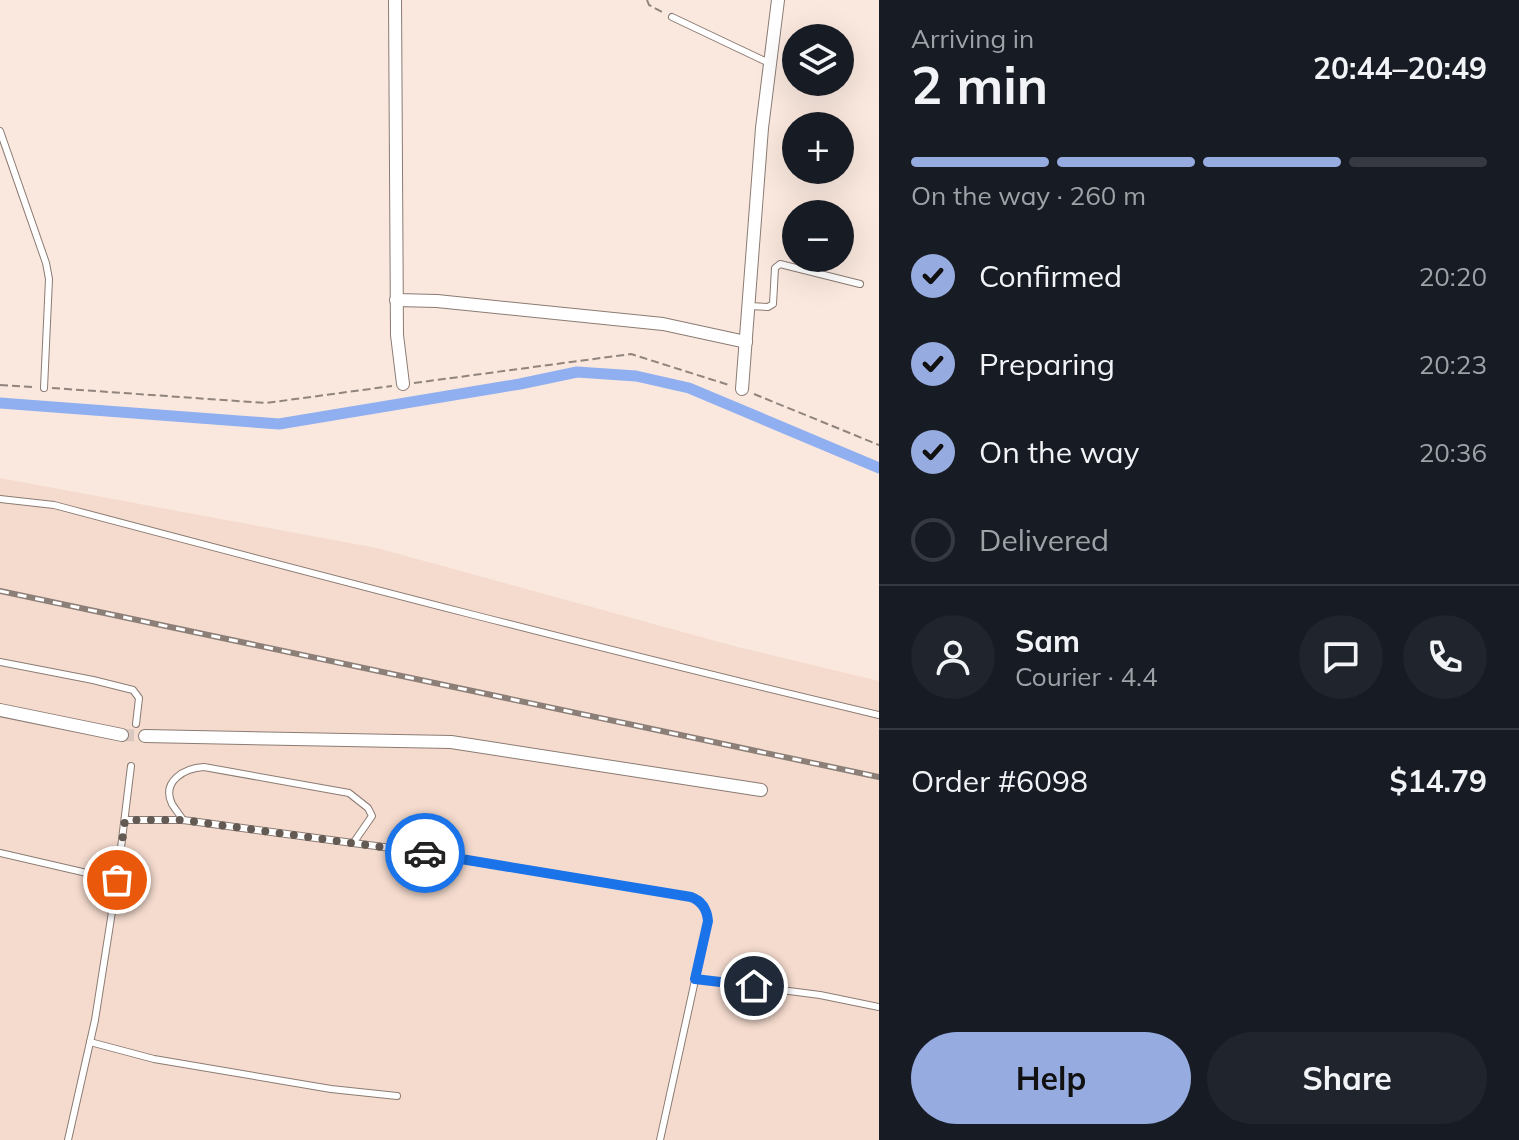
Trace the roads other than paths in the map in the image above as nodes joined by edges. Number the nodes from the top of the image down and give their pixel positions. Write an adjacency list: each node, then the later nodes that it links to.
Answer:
1 (395, 0): 7 (street)
2 (778, 0): 4 (street)
3 (672, 17): 4 (lane)
4 (769, 63): 8 (street)
5 (0, 131): 11 (lane)
6 (860, 284): 8 (lane)
7 (396, 300): 9 (street); 10 (street)
8 (749, 306): 9 (street)
9 (746, 342): 12 (street)
10 (403, 384)
11 (44, 388)
12 (742, 389)
13 (0, 499): 16 (lane)
14 (0, 662): 17 (lane)
15 (0, 710): 18 (street)
16 (879, 715)
17 (136, 724)
18 (122, 735)
19 (145, 736): 21 (street)
20 (131, 766): 22 (lane)
21 (761, 790)
22 (125, 820): 23 (lane); 26 (lane)
23 (183, 820): 24 (lane); 24 (lane)
24 (353, 843): 27 (lane)
25 (0, 853): 26 (lane)
26 (117, 880): 29 (lane)
27 (695, 979): 28 (lane); 32 (lane)
28 (879, 1007)
29 (90, 1042): 30 (lane); 31 (lane)
30 (397, 1096)
31 (68, 1140)
32 (660, 1140)

